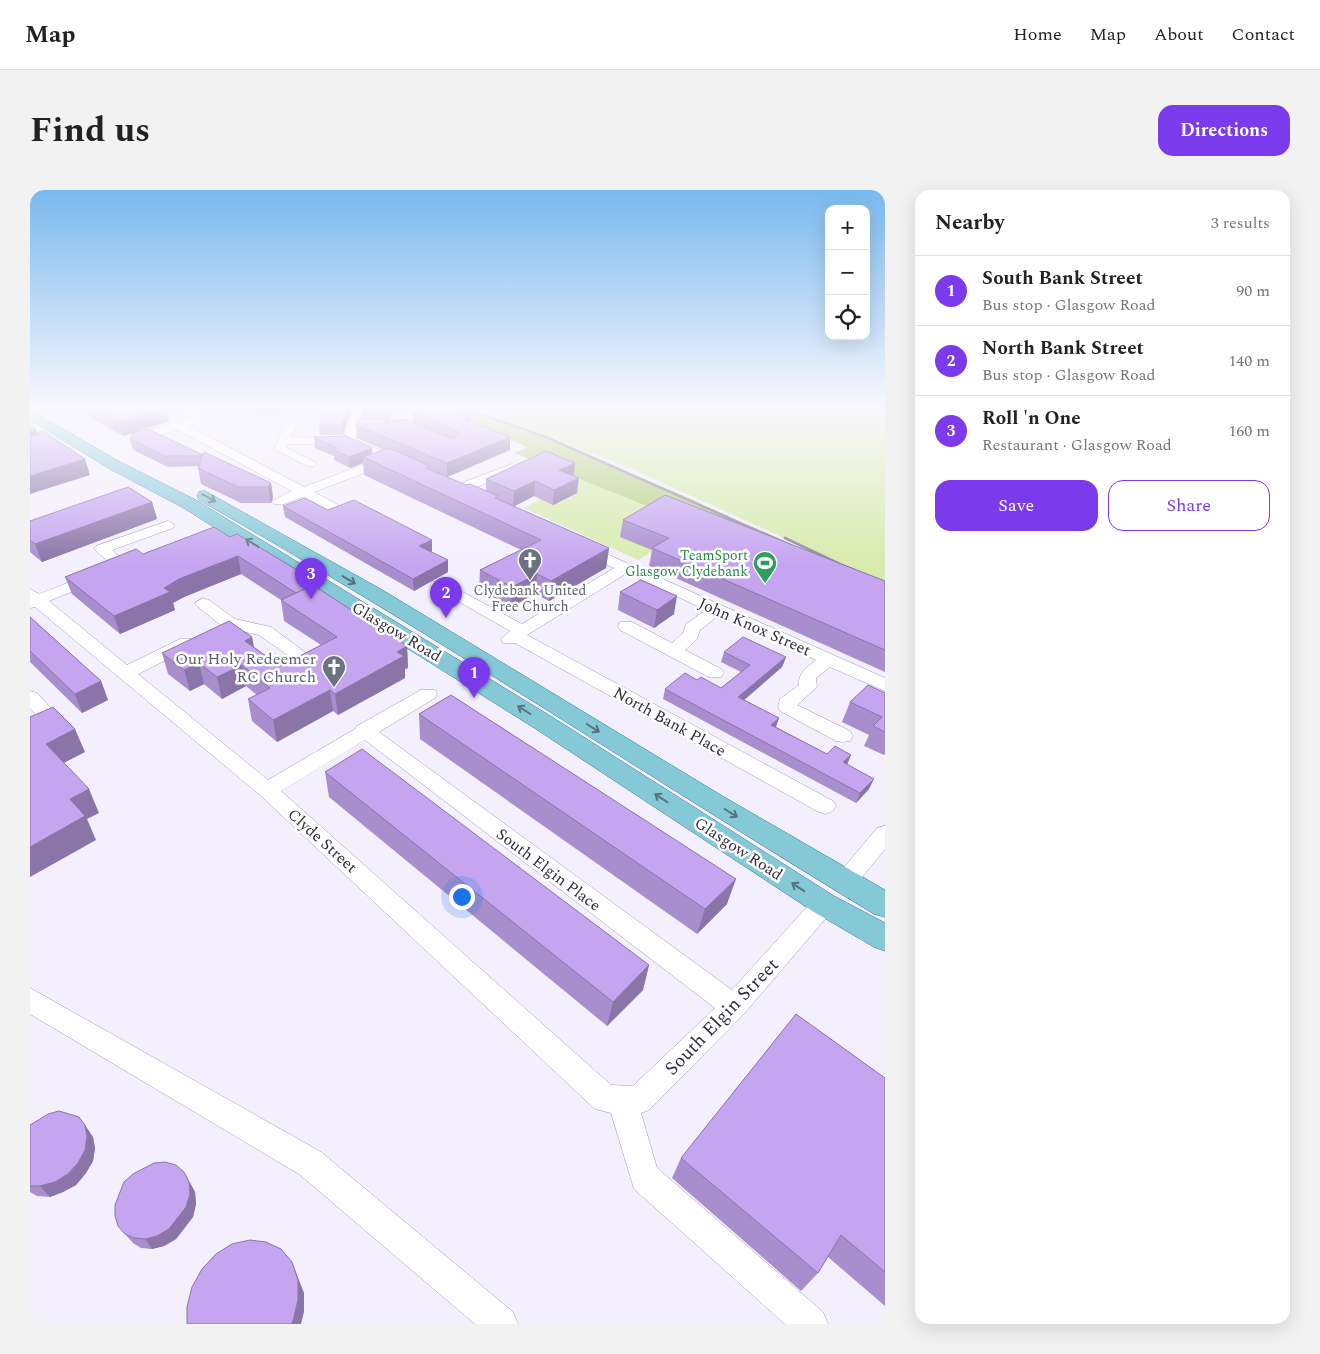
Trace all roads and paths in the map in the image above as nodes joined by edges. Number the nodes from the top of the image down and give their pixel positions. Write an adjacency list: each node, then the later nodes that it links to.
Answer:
1 (106, 460): 41 (main road, Glasgow Road, one-way to 1)
2 (134, 460): 40 (main road, Glasgow Road, one-way to 40)
3 (244, 460): 10 (street)
4 (304, 460): 7 (street)
5 (386, 460): 10 (street)
6 (391, 460): 8 (street)
7 (311, 463)
8 (408, 466)
9 (512, 468): 11 (street)
10 (302, 491): 12 (street); 13 (street)
11 (476, 498)
12 (279, 501)
13 (337, 510)
14 (168, 525): 17 (street)
15 (573, 543): 18 (street, John Knox Street)
16 (140, 559): 17 (street)
17 (122, 566): 20 (street)
18 (626, 568): 22 (street, John Knox Street); 25 (street)
19 (438, 585): 25 (street, North Bank Place)
20 (32, 599): 29 (street, Clyde Street)
21 (203, 603): 23 (street)
22 (718, 609): 26 (street); 28 (street, John Knox Street)
23 (229, 623): 27 (street); 29 (street)
24 (626, 626): 26 (street)
25 (516, 635): 38 (street, North Bank Place)
26 (674, 651): 30 (street)
27 (305, 659)
28 (828, 659): 31 (street, John Knox Street); 36 (street)
29 (125, 673): 37 (street, Clyde Street)
30 (715, 673)
31 (885, 685)
32 (428, 694): 35 (street)
33 (31, 701): 34 (street)
34 (52, 721)
35 (364, 730): 37 (street); 45 (street, South Elgin Place)
36 (843, 736)
37 (267, 790): 46 (street, Clyde Street)
38 (825, 806)
39 (885, 834): 40 (street)
40 (845, 882): 41 (main road); 42 (main road, Glasgow Road)
41 (824, 904): 43 (main road, Glasgow Road); 45 (street, South Elgin Street)
42 (885, 905)
43 (885, 938)
44 (30, 1000): 47 (street)
45 (734, 1008): 46 (street, South Elgin Street)
46 (613, 1099): 48 (street)
47 (501, 1324)
48 (811, 1324)

